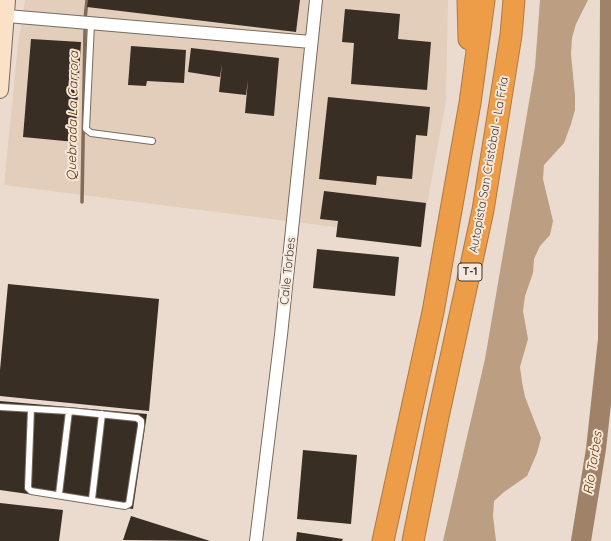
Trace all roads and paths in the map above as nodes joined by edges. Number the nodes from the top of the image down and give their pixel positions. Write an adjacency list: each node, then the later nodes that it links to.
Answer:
1 (7, 0): 6 (main road)
2 (316, 0): 8 (street, Calle Torbes)
3 (468, 0): 10 (highway)
4 (484, 0): 10 (highway, T-1)
5 (514, 0): 20 (highway, Autopista San Cristóbal - La Fría / T-1)
6 (7, 16): 7 (street); 9 (main road)
7 (91, 24): 8 (street); 11 (lane)
8 (311, 42): 18 (street, Calle Torbes)
9 (0, 90)
10 (470, 103): 19 (highway, T-1)
11 (152, 141)
12 (0, 407): 13 (lane)
13 (31, 409): 14 (lane); 16 (lane)
14 (69, 411): 15 (lane); 16 (lane)
15 (102, 414): 17 (lane); 17 (lane)
16 (59, 494): 17 (lane)
17 (92, 499)
18 (256, 541)
19 (383, 541)
20 (413, 541)

